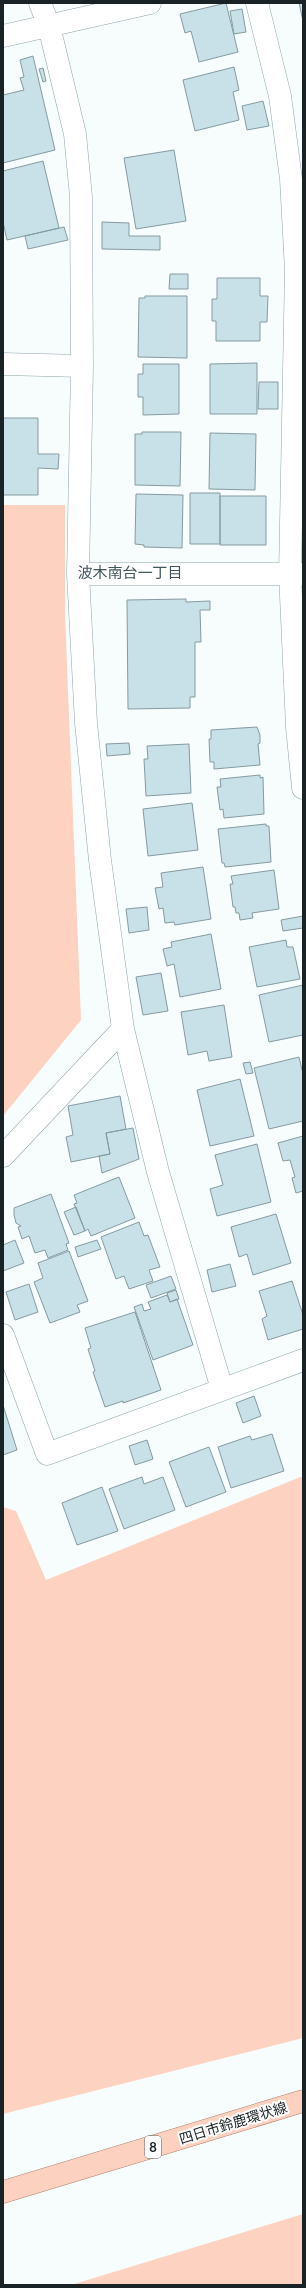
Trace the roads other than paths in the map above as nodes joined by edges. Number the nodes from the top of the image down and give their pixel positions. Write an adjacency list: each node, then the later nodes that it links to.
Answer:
1 (40, 3): 4 (street)
2 (150, 3): 4 (street)
3 (257, 3): 9 (street)
4 (49, 26): 5 (street); 7 (street)
5 (3, 36)
6 (3, 364): 7 (street)
7 (82, 366): 8 (street)
8 (78, 574): 9 (street); 11 (street)
9 (297, 574): 10 (street)
10 (303, 788)
11 (123, 1029): 12 (street); 15 (street)
12 (3, 1156)
13 (3, 1335): 15 (street)
14 (303, 1360): 15 (street)
15 (222, 1389)
16 (303, 2101): 17 (main road, 四日市鈴鹿環状線 / 8)
17 (3, 2192)

